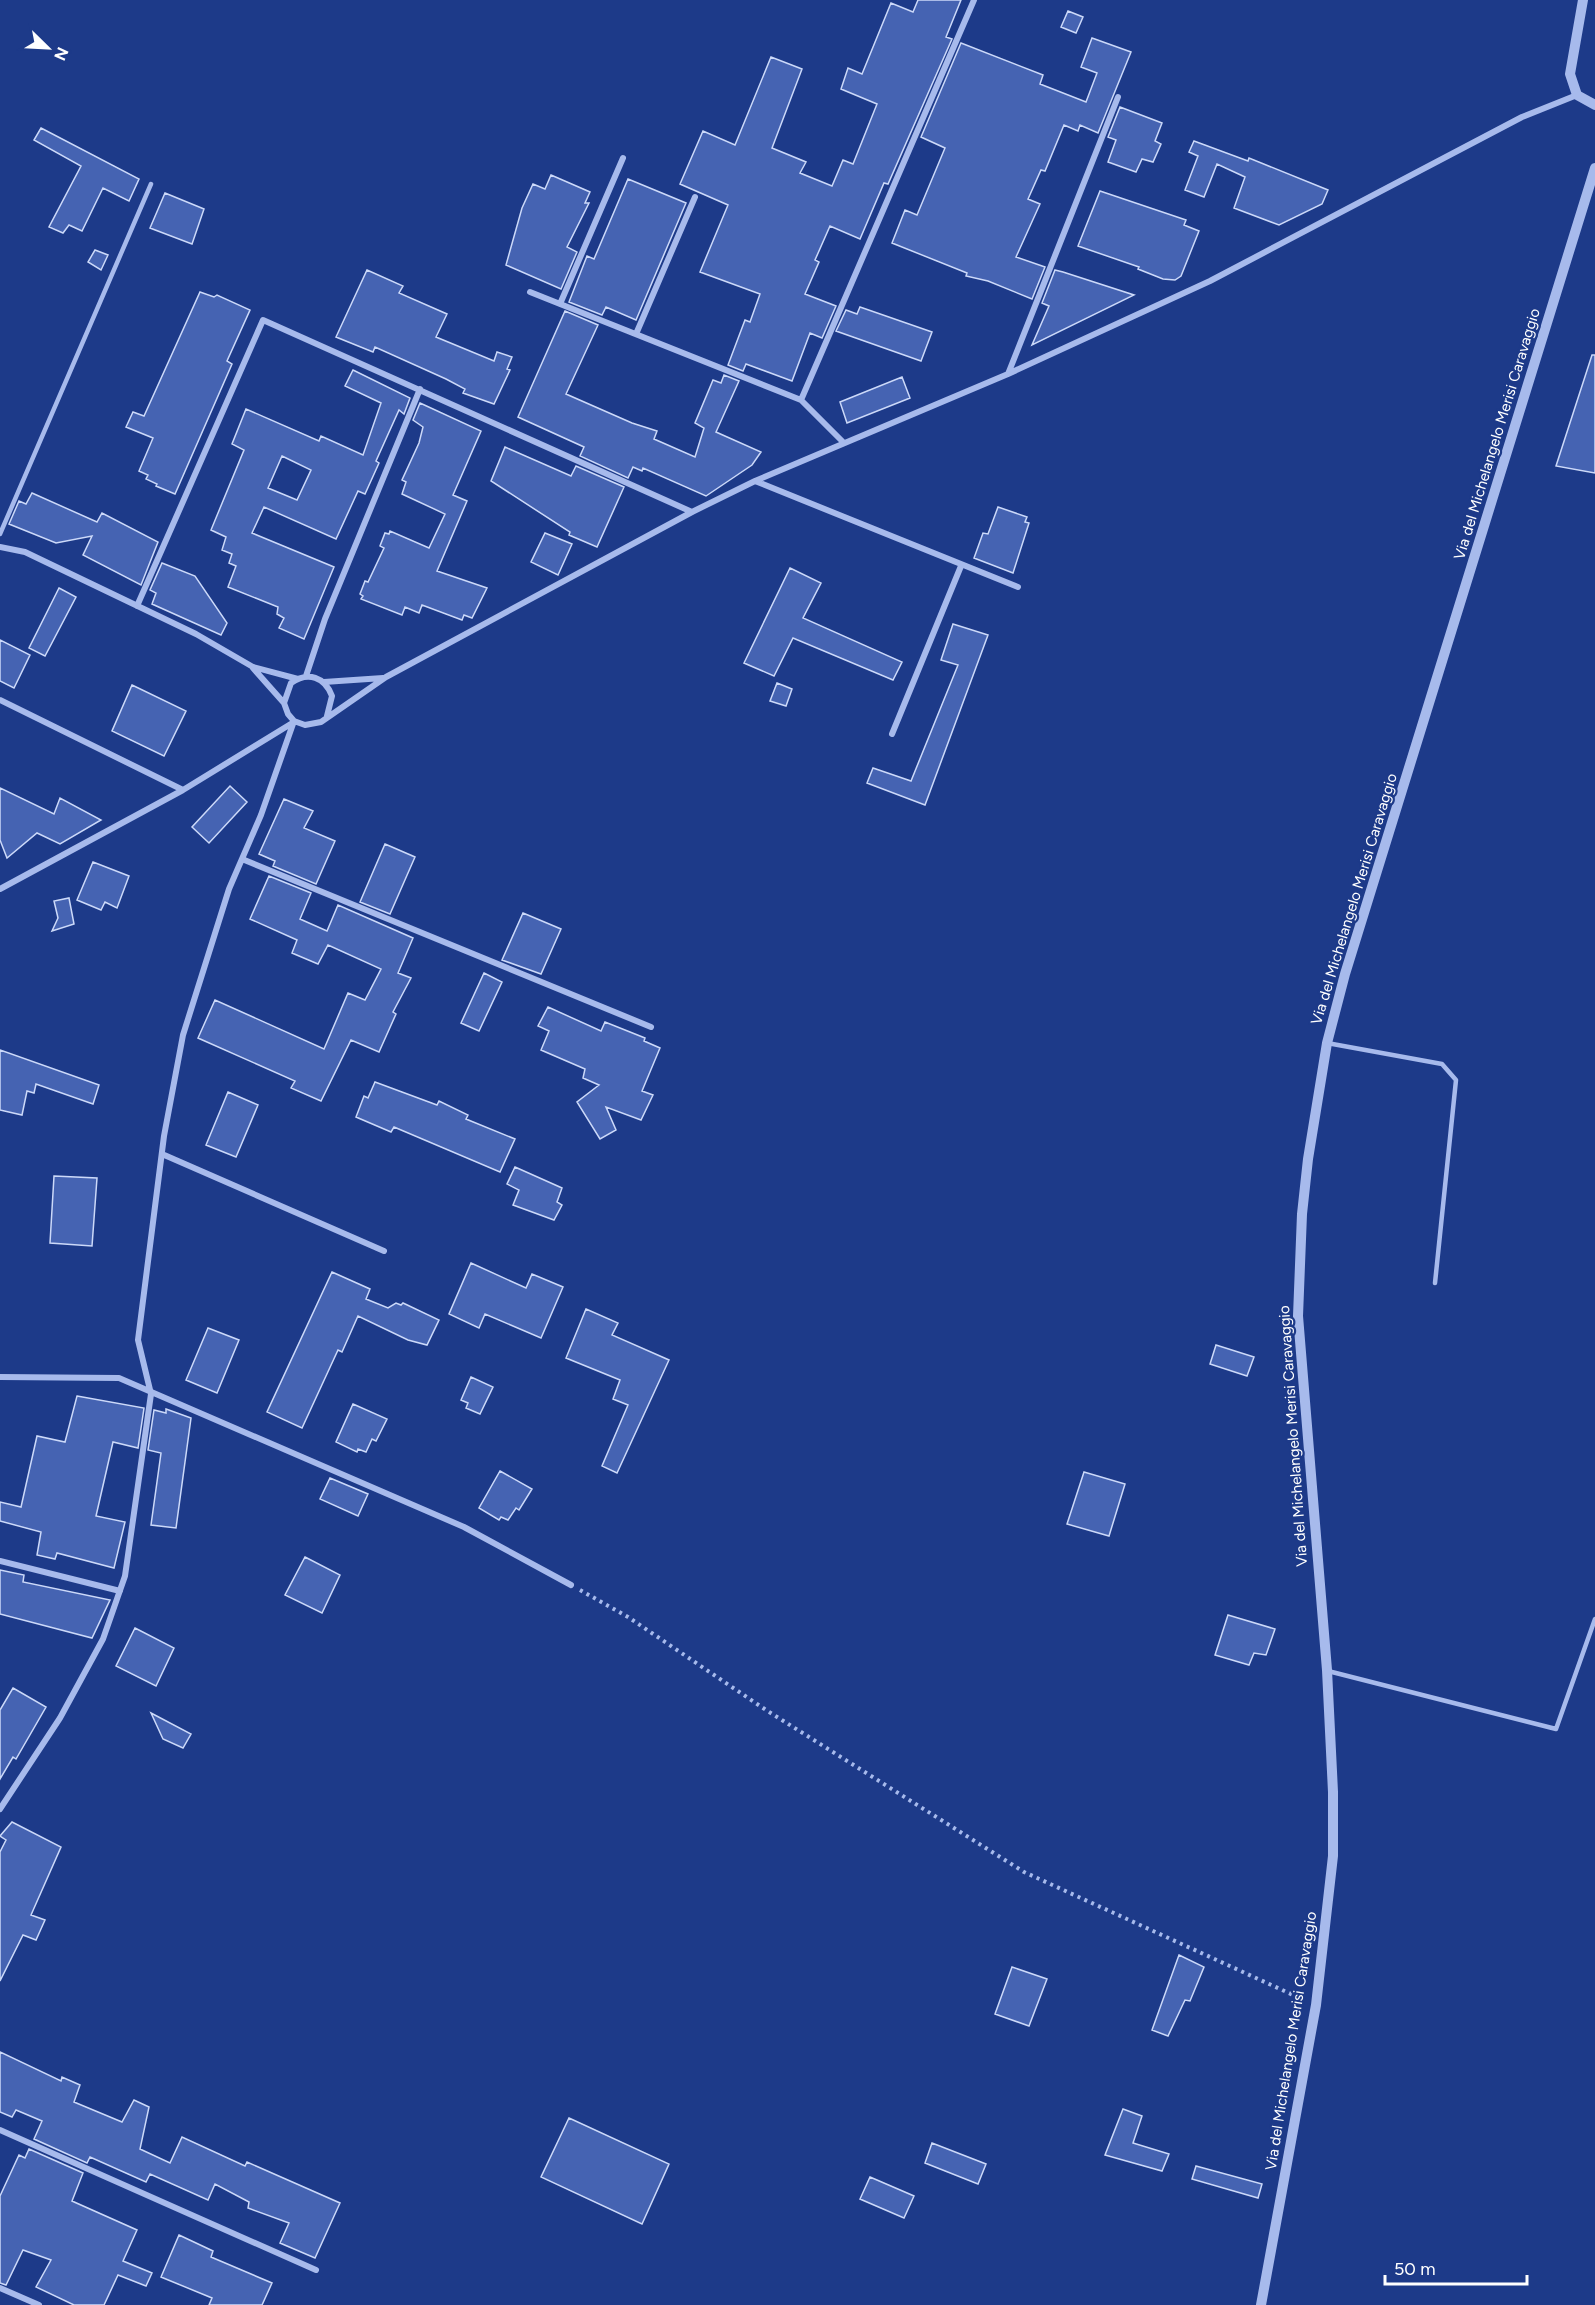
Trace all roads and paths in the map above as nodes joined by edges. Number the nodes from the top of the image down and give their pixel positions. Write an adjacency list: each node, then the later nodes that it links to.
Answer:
1 (974, 0): 15 (street)
2 (1583, 0): 3 (street)
3 (1577, 94): 5 (street); 13 (street)
4 (1118, 97): 13 (street)
5 (1595, 105)
6 (623, 158): 11 (street)
7 (1595, 168): 38 (street, Via del Michelangelo Merisi Caravaggio)
8 (151, 184): 19 (lane)
9 (695, 197): 12 (street)
10 (530, 292): 11 (street)
11 (560, 304): 12 (street)
12 (636, 334): 15 (street)
13 (1008, 374): 16 (street)
14 (420, 389): 18 (street); 23 (street); 25 (street)
15 (801, 400): 16 (street)
16 (844, 443): 17 (street)
17 (755, 481): 18 (street); 21 (street)
18 (692, 512): 26 (street)
19 (0, 534)
20 (0, 547): 23 (street)
21 (961, 566): 22 (street); 33 (street)
22 (1018, 587)
23 (137, 606): 24 (street)
24 (253, 667): 27 (street); 30 (street)
25 (306, 676): 27 (street); 28 (street)
26 (386, 677): 28 (street); 31 (street)
27 (298, 678): 30 (street)
28 (323, 682): 31 (street)
29 (0, 700): 34 (street)
30 (284, 703): 32 (street)
31 (327, 716): 32 (street)
32 (294, 721): 34 (street); 35 (street)
33 (892, 734)
34 (183, 790): 36 (street)
35 (242, 859): 37 (street); 39 (street)
36 (0, 889)
37 (651, 1027)
38 (1328, 1043): 41 (lane); 48 (street, Via del Michelangelo Merisi Caravaggio)
39 (162, 1154): 40 (street); 43 (street)
40 (384, 1251)
41 (1435, 1283)
42 (0, 1377): 43 (street)
43 (152, 1394): 45 (street); 46 (street)
44 (0, 1561): 46 (street)
45 (571, 1585): 50 (path)
46 (120, 1591): 49 (street)
47 (1595, 1619): 48 (lane)
48 (1327, 1670): 50 (street, Via del Michelangelo Merisi Caravaggio)
49 (0, 1809)
50 (1316, 2005): 55 (street, Via del Michelangelo Merisi Caravaggio)
51 (0, 2130): 52 (street)
52 (316, 2270)
53 (0, 2288): 54 (street)
54 (39, 2305)
55 (1261, 2305)

